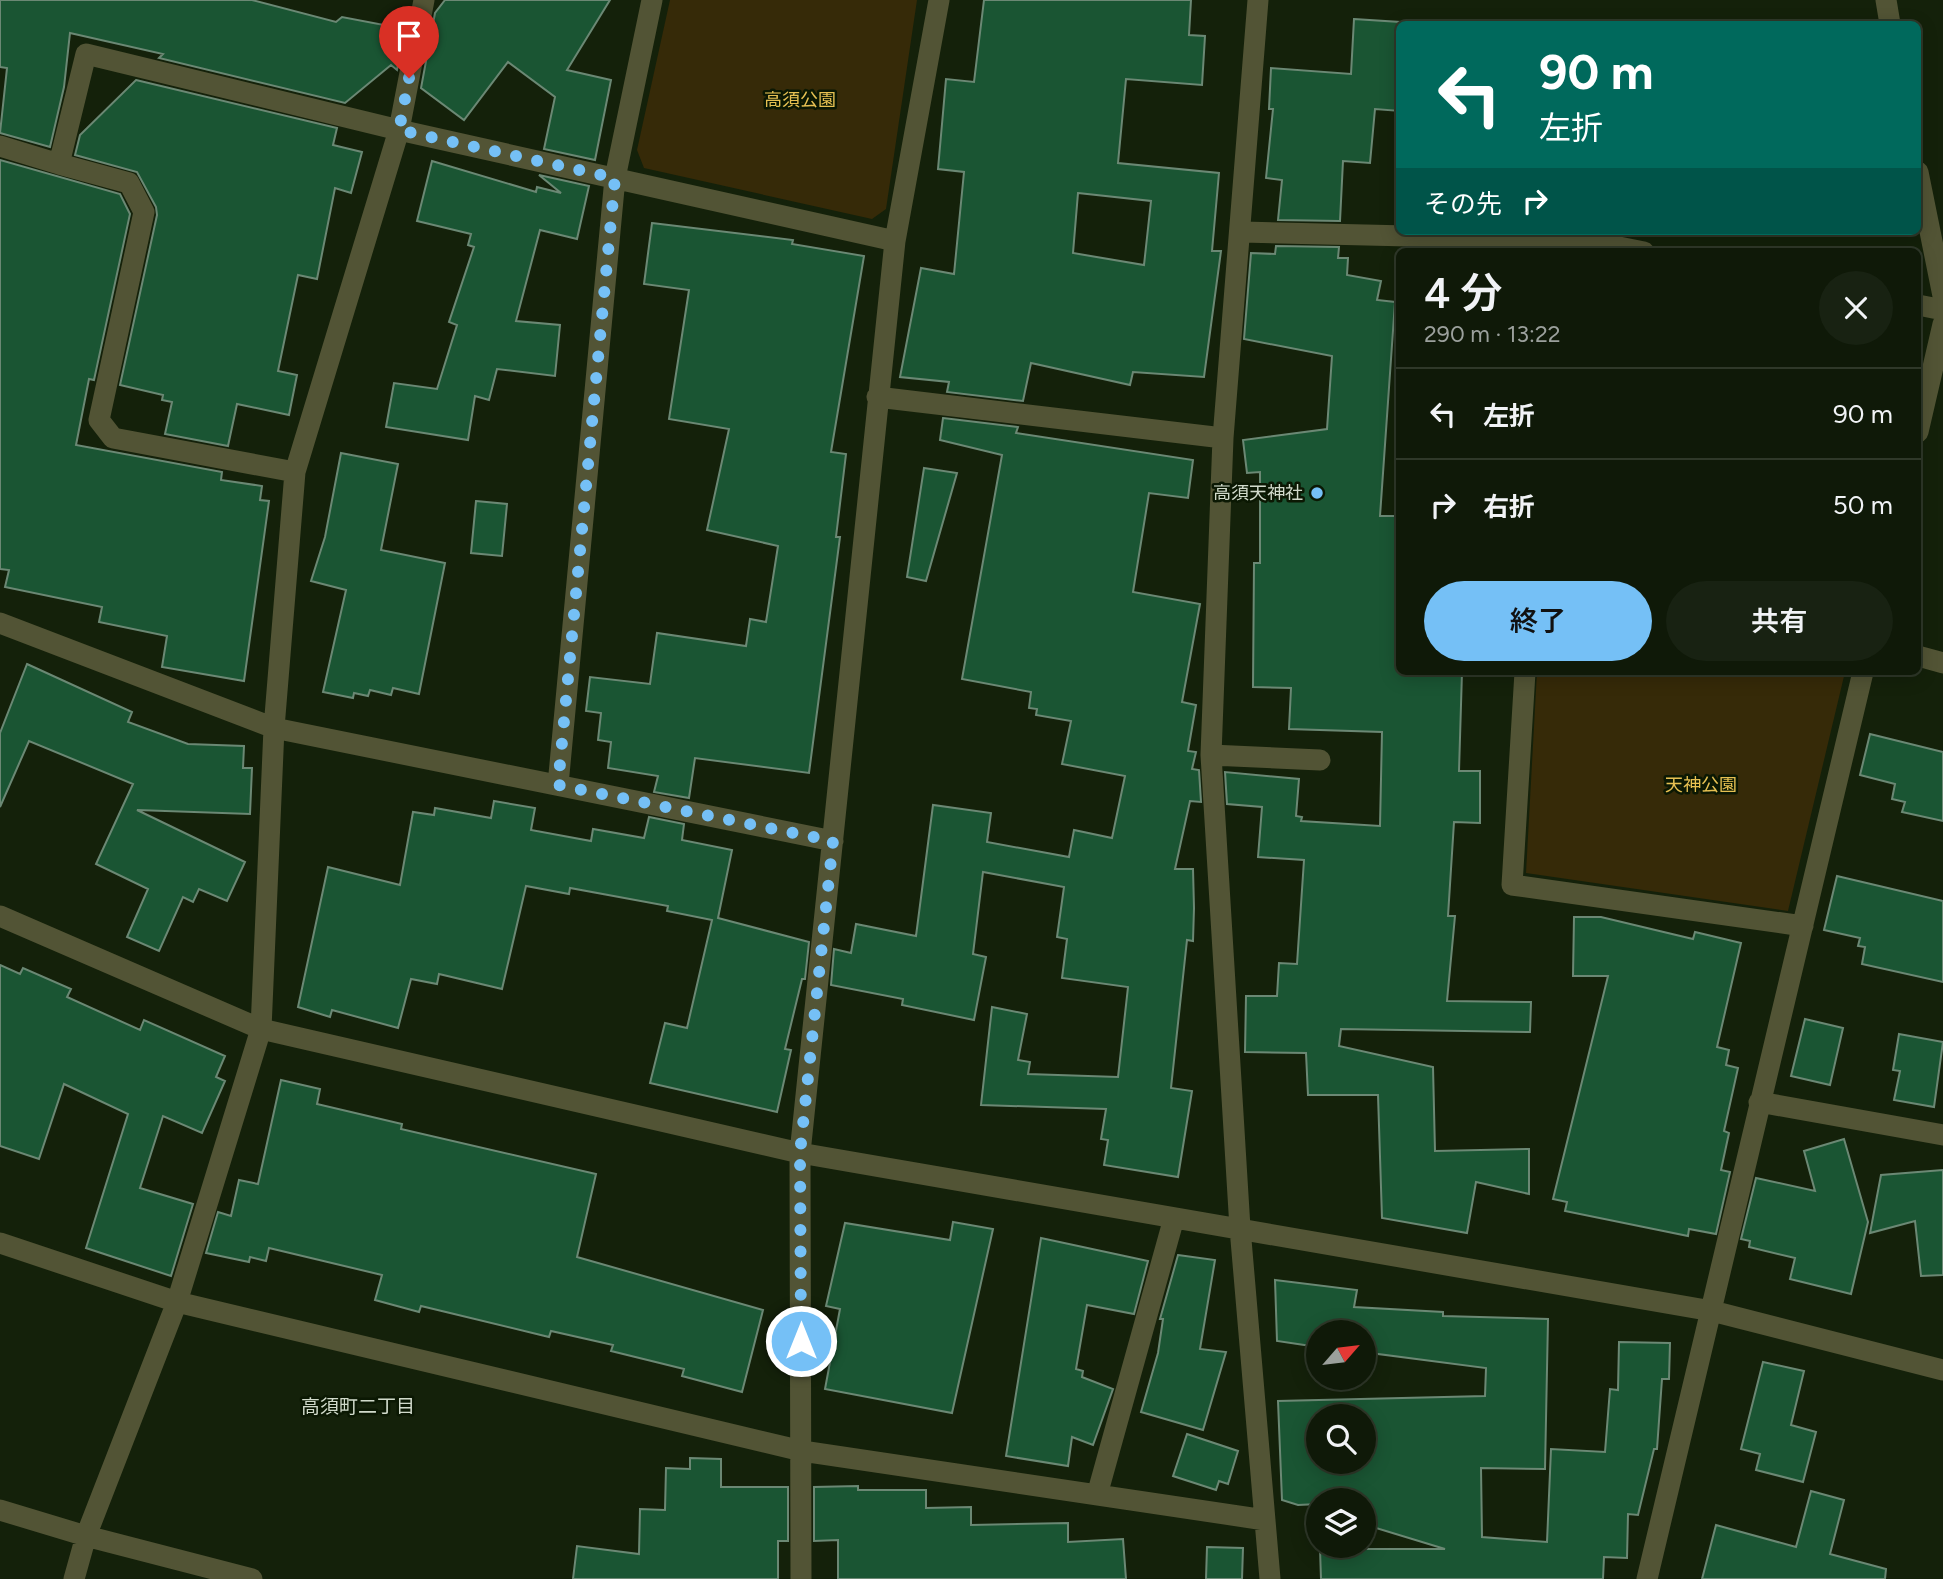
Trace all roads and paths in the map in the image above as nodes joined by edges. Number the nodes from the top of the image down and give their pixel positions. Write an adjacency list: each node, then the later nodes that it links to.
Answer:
1 (424, 0): 7 (street)
2 (652, 0): 10 (street)
3 (939, 0): 16 (street)
4 (1258, 0): 12 (street)
5 (1886, 0): 6 (street)
6 (1890, 21)
7 (399, 130): 9 (street); 10 (street); 25 (street)
8 (0, 146): 9 (street)
9 (59, 164): 25 (street)
10 (615, 178): 16 (street); 34 (street)
11 (1921, 187): 18 (street)
12 (1242, 232): 13 (street); 24 (street)
13 (1396, 234)
14 (1498, 235): 15 (street)
15 (1584, 236): 17 (street)
16 (895, 241): 22 (street)
17 (1629, 248)
18 (1943, 296)
19 (1921, 306): 20 (street)
20 (1943, 310)
21 (1943, 324): 23 (street)
22 (877, 397): 24 (street); 35 (street)
23 (1921, 419)
24 (1223, 438): 32 (street)
25 (295, 472): 31 (street)
26 (0, 623): 31 (street)
27 (1921, 657): 28 (street)
28 (1943, 663)
29 (1525, 675): 37 (street)
30 (1862, 675): 37 (street)
31 (274, 728): 34 (street); 38 (street)
32 (1211, 755): 33 (street); 43 (street)
33 (1320, 760)
34 (558, 785): 35 (street)
35 (833, 841): 41 (street)
36 (0, 916): 38 (street)
37 (1803, 926): 39 (street)
38 (261, 1029): 41 (street); 45 (street)
39 (1759, 1102): 40 (street); 46 (street)
40 (1943, 1135)
41 (800, 1153): 42 (street); 48 (street)
42 (1174, 1217): 43 (street); 49 (street)
43 (1240, 1228): 46 (street); 51 (street)
44 (0, 1243): 45 (street)
45 (177, 1302): 48 (street); 52 (street)
46 (1712, 1311): 47 (street); 57 (street)
47 (1943, 1370)
48 (802, 1451): 49 (street); 55 (street)
49 (1097, 1495): 51 (street)
50 (0, 1510): 52 (street)
51 (1265, 1520): 56 (street)
52 (86, 1536): 53 (street); 54 (street)
53 (74, 1579)
54 (252, 1579)
55 (801, 1579)
56 (1270, 1579)
57 (1647, 1579)

